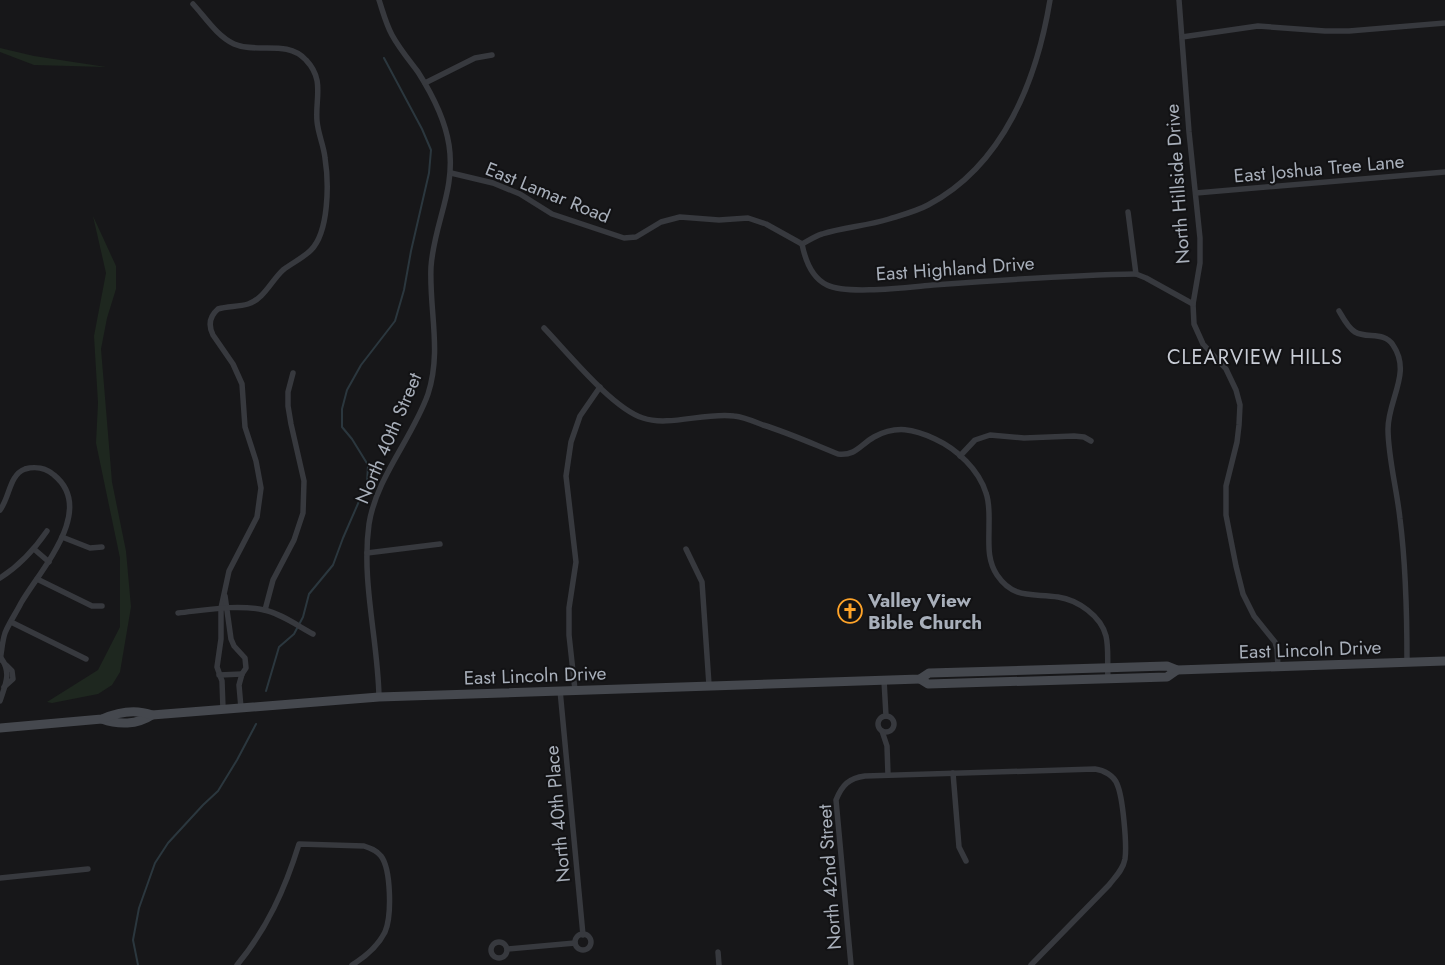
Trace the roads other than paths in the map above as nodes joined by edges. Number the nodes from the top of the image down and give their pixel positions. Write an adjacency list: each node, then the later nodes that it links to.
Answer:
1 (378, 0): 8 (street, North 40th Street)
2 (1050, 0): 13 (street)
3 (1179, 0): 6 (street, North Hillside Drive)
4 (193, 4): 34 (street)
5 (1445, 23): 6 (street)
6 (1182, 37): 11 (street, North Hillside Drive)
7 (492, 55): 8 (street)
8 (425, 83): 10 (street, North 40th Street)
9 (1445, 172): 11 (street, East Joshua Tree Lane)
10 (451, 173): 13 (street, East Lamar Road); 29 (street, North 40th Street)
11 (1196, 193): 15 (street, North Hillside Drive)
12 (1128, 212): 14 (street)
13 (802, 244): 14 (street, East Highland Drive)
14 (1136, 274): 15 (street)
15 (1193, 304): 44 (street, North Hillside Drive)
16 (1339, 311): 41 (street)
17 (544, 328): 19 (street)
18 (293, 373): 35 (street)
19 (600, 387): 21 (street); 53 (street)
20 (1091, 441): 21 (street)
21 (960, 456): 43 (street)
22 (0, 510): 24 (street)
23 (47, 531): 27 (street)
24 (62, 537): 26 (street); 30 (street)
25 (440, 544): 29 (street)
26 (102, 547)
27 (34, 549): 30 (street); 31 (street)
28 (686, 549): 51 (street)
29 (367, 553): 54 (street, North 40th Street)
30 (49, 562): 32 (street)
31 (0, 578)
32 (37, 579): 33 (street); 37 (street)
33 (102, 606)
34 (224, 608): 35 (street); 36 (street); 46 (street); 47 (street)
35 (265, 610): 38 (street)
36 (178, 613)
37 (11, 622): 39 (street); 40 (street)
38 (313, 634)
39 (0, 659): 55 (street)
40 (86, 659)
41 (1407, 662): 42 (main road, East Lincoln Drive); 44 (main road, East Lincoln Drive)
42 (1445, 662)
43 (1107, 667): 45 (main road, East Lincoln Drive); 48 (street); 49 (main road, East Lincoln Drive)
44 (1278, 667): 45 (main road, East Lincoln Drive)
45 (1177, 670): 48 (main road, East Lincoln Drive)
46 (242, 674): 47 (street); 56 (street)
47 (219, 675): 57 (street)
48 (1108, 678): 49 (main road, East Lincoln Drive)
49 (920, 679): 50 (main road, East Lincoln Drive)
50 (884, 680): 51 (main road, East Lincoln Drive); 58 (street)
51 (709, 686): 53 (main road, East Lincoln Drive)
52 (560, 690): 53 (main road, East Lincoln Drive); 54 (main road, East Lincoln Drive); 68 (street, North 40th Place)
53 (574, 690)
54 (379, 697): 56 (main road, East Lincoln Drive)
55 (0, 701)
56 (241, 708): 57 (main road, East Lincoln Drive)
57 (223, 709): 59 (main road, East Lincoln Drive)
58 (886, 716): 60 (street); 61 (street)
59 (0, 728)
60 (891, 730): 61 (street); 62 (street)
61 (882, 731): 62 (street)
62 (887, 746): 64 (street)
63 (953, 773): 64 (street); 65 (street); 76 (street)
64 (888, 775): 75 (street, North 42nd Street)
65 (966, 862)
66 (88, 869): 67 (street)
67 (0, 878)
68 (582, 935): 69 (street); 69 (street)
69 (575, 943): 70 (street)
70 (507, 949)
71 (718, 952): 74 (street)
72 (237, 965): 73 (street)
73 (352, 965)
74 (719, 965)
75 (850, 965)
76 (1030, 965)

